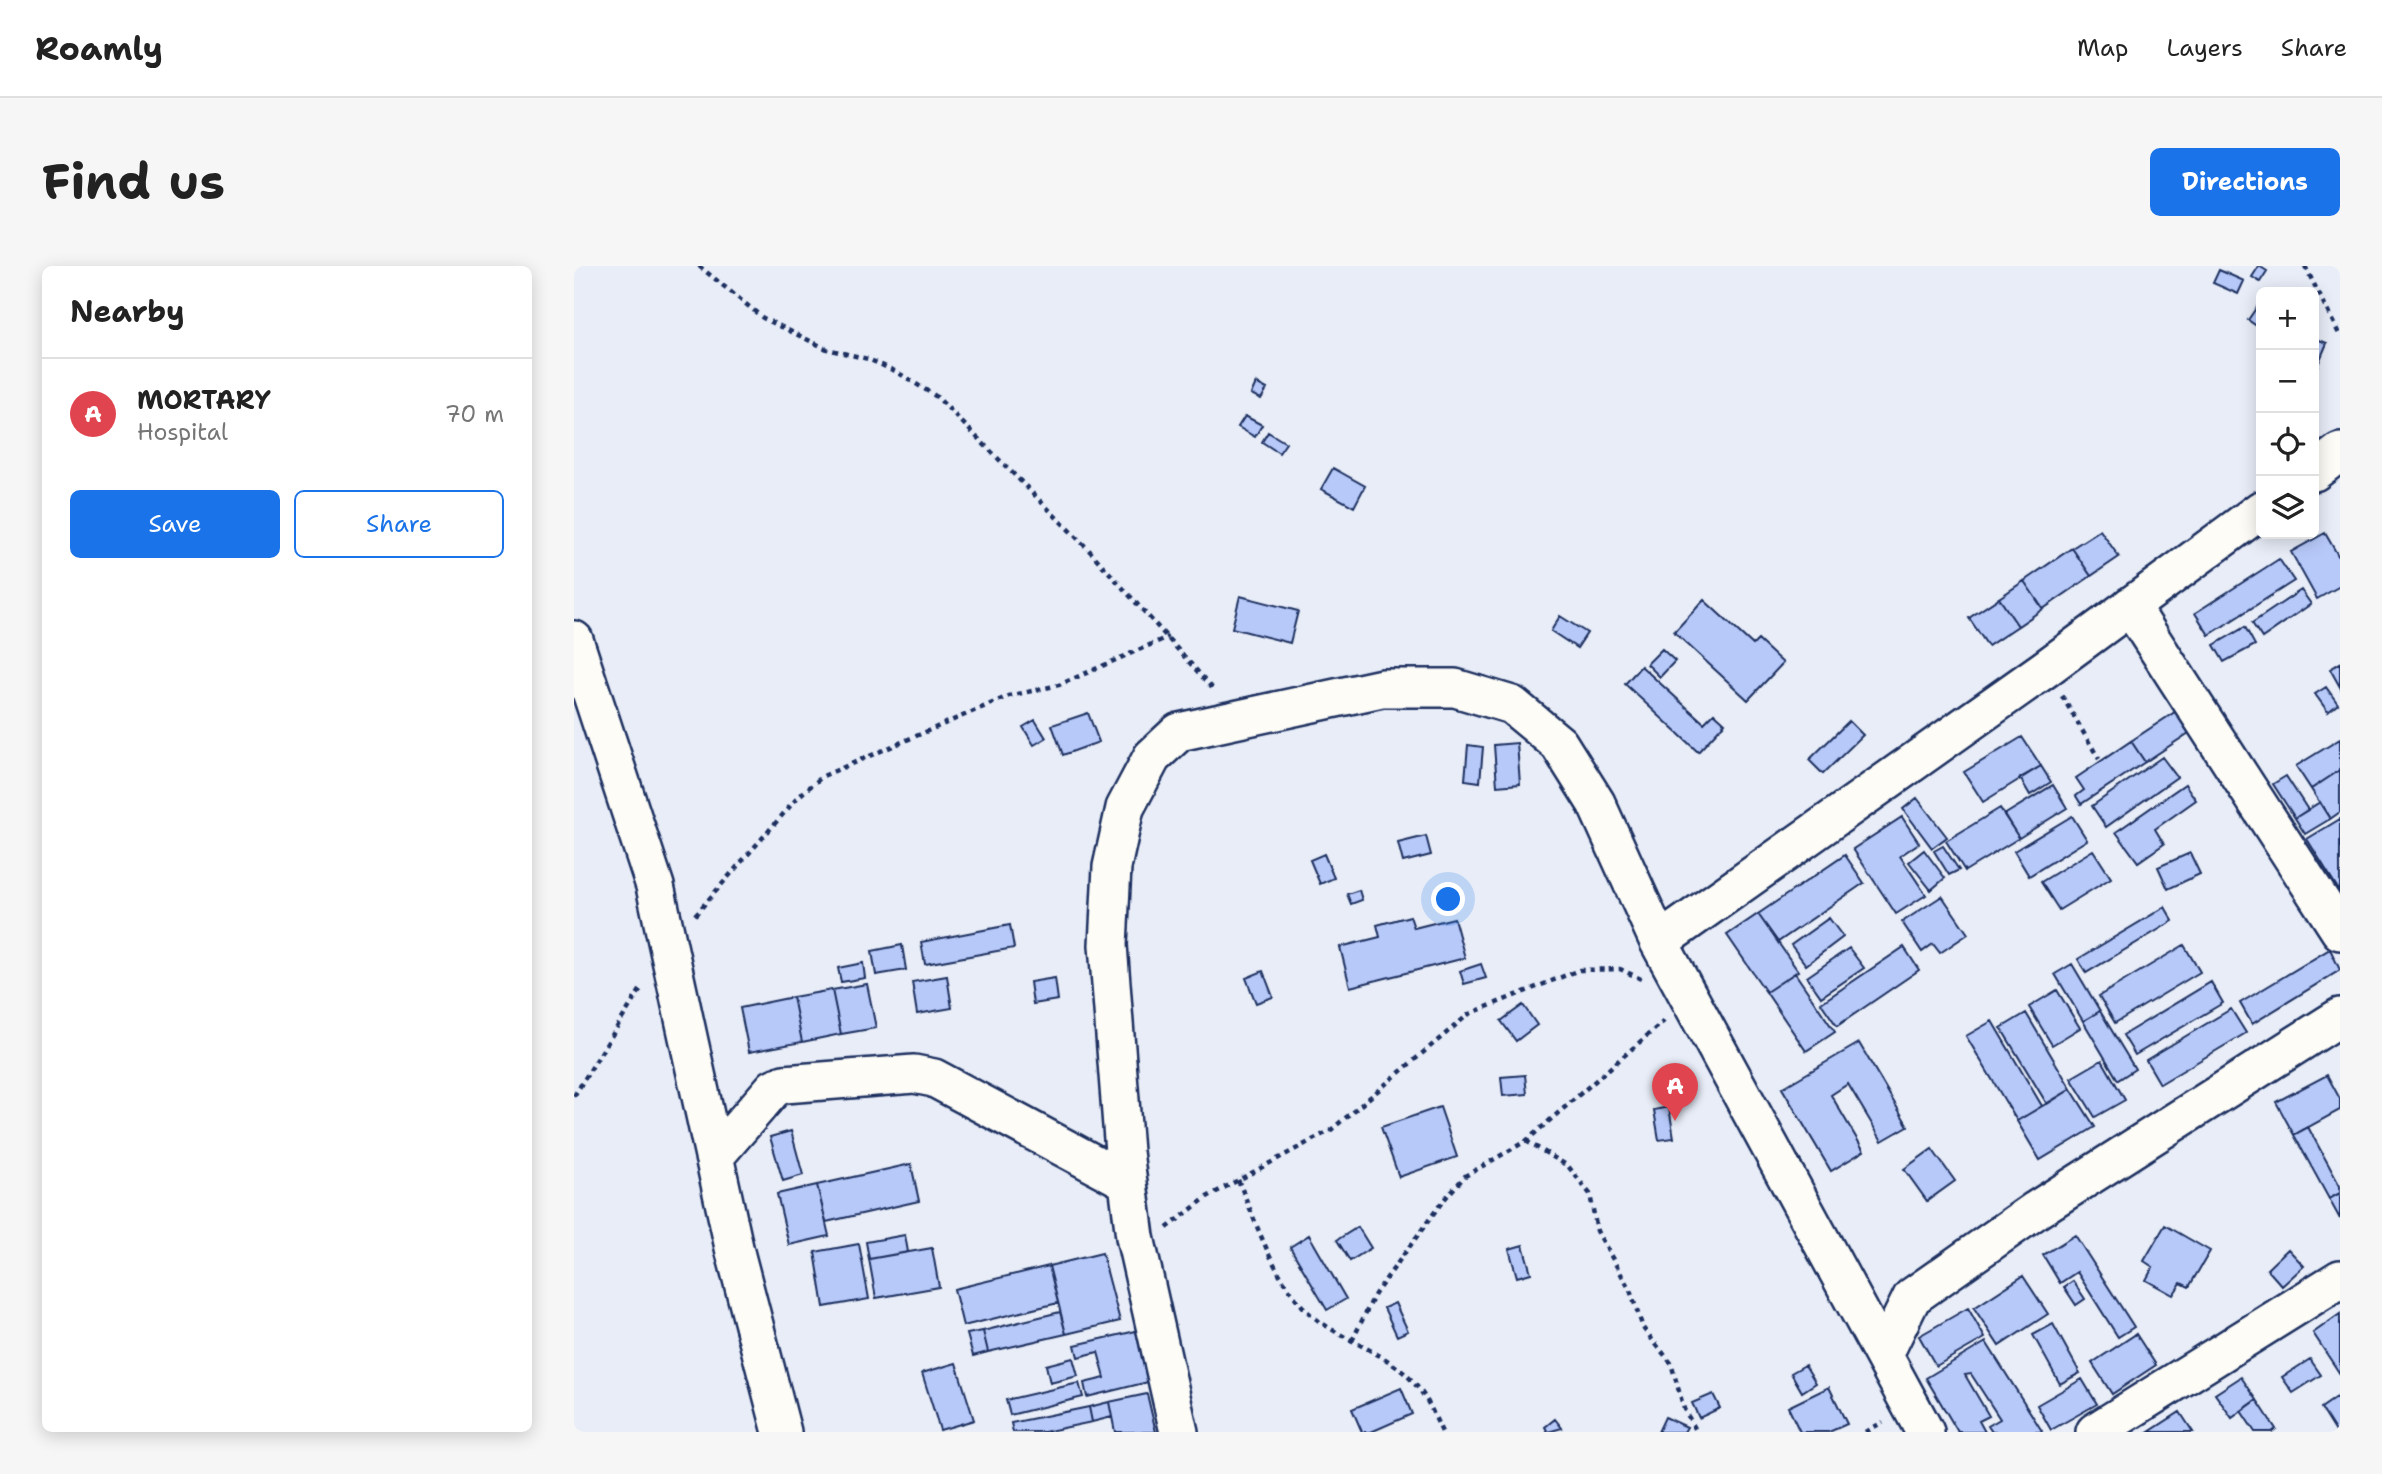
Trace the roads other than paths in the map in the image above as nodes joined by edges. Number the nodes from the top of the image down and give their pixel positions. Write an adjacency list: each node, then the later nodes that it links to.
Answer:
1 (2340, 452): 2 (street)
2 (2319, 468)
3 (2256, 514): 4 (street)
4 (2130, 606): 6 (street); 7 (street)
5 (574, 640): 9 (street)
6 (2340, 931)
7 (1659, 942): 10 (street); 12 (street)
8 (2340, 1017): 12 (street)
9 (714, 1157): 10 (street); 13 (street)
10 (1128, 1182): 14 (street)
11 (2340, 1279): 16 (street)
12 (1884, 1354): 15 (street)
13 (782, 1432)
14 (1180, 1432)
15 (1925, 1432)
16 (2095, 1432)

